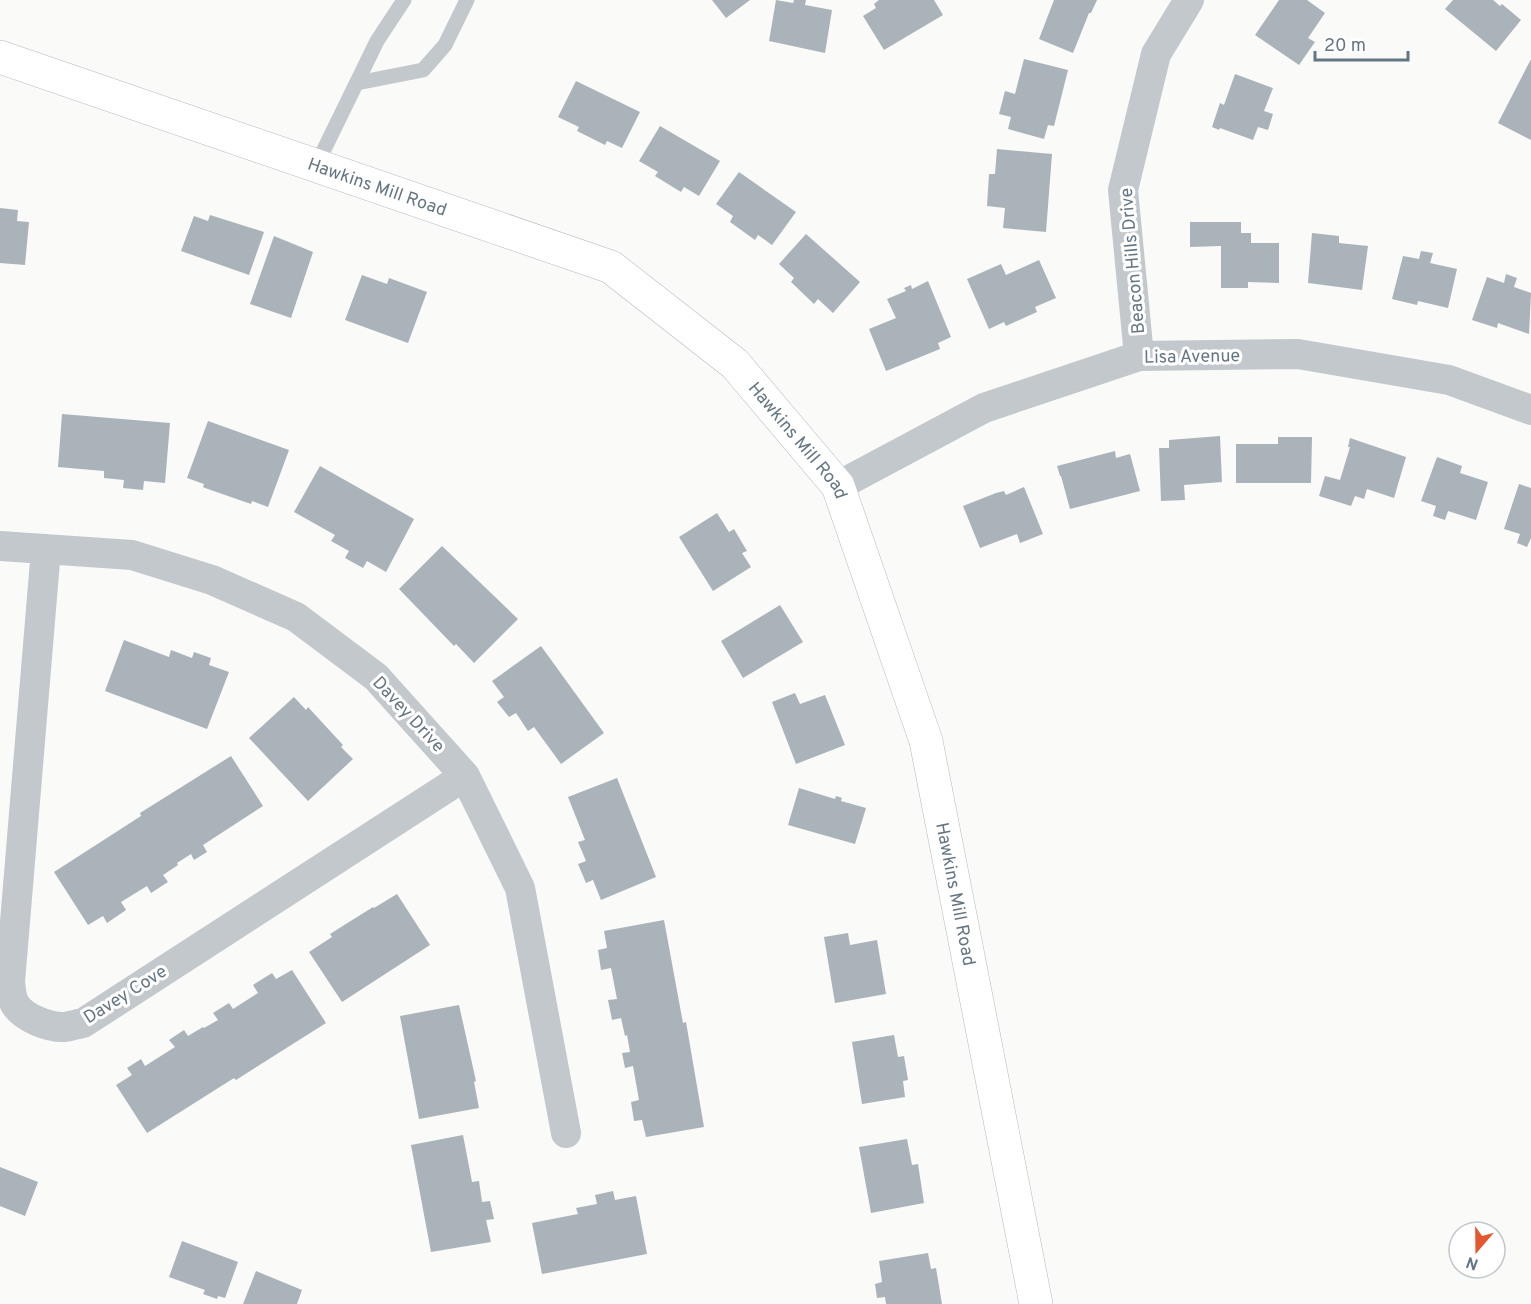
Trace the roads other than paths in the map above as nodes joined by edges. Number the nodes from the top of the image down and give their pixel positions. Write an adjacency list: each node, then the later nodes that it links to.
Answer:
1 (404, 0): 5 (lane)
2 (467, 0): 5 (lane)
3 (1189, 0): 7 (street, Beacon Hills Drive)
4 (0, 57): 6 (street, Hawkins Mill Road)
5 (357, 83): 6 (lane)
6 (316, 166): 9 (street, Hawkins Mill Road)
7 (1139, 356): 8 (street, Lisa Avenue); 9 (street, Lisa Avenue)
8 (1531, 410)
9 (838, 486): 14 (street, Hawkins Mill Road)
10 (0, 546): 11 (street, Davey Drive)
11 (46, 549): 12 (street, Davey Drive); 12 (street, Davey Cove)
12 (465, 776): 13 (street, Davey Drive)
13 (567, 1133)
14 (1036, 1304)

